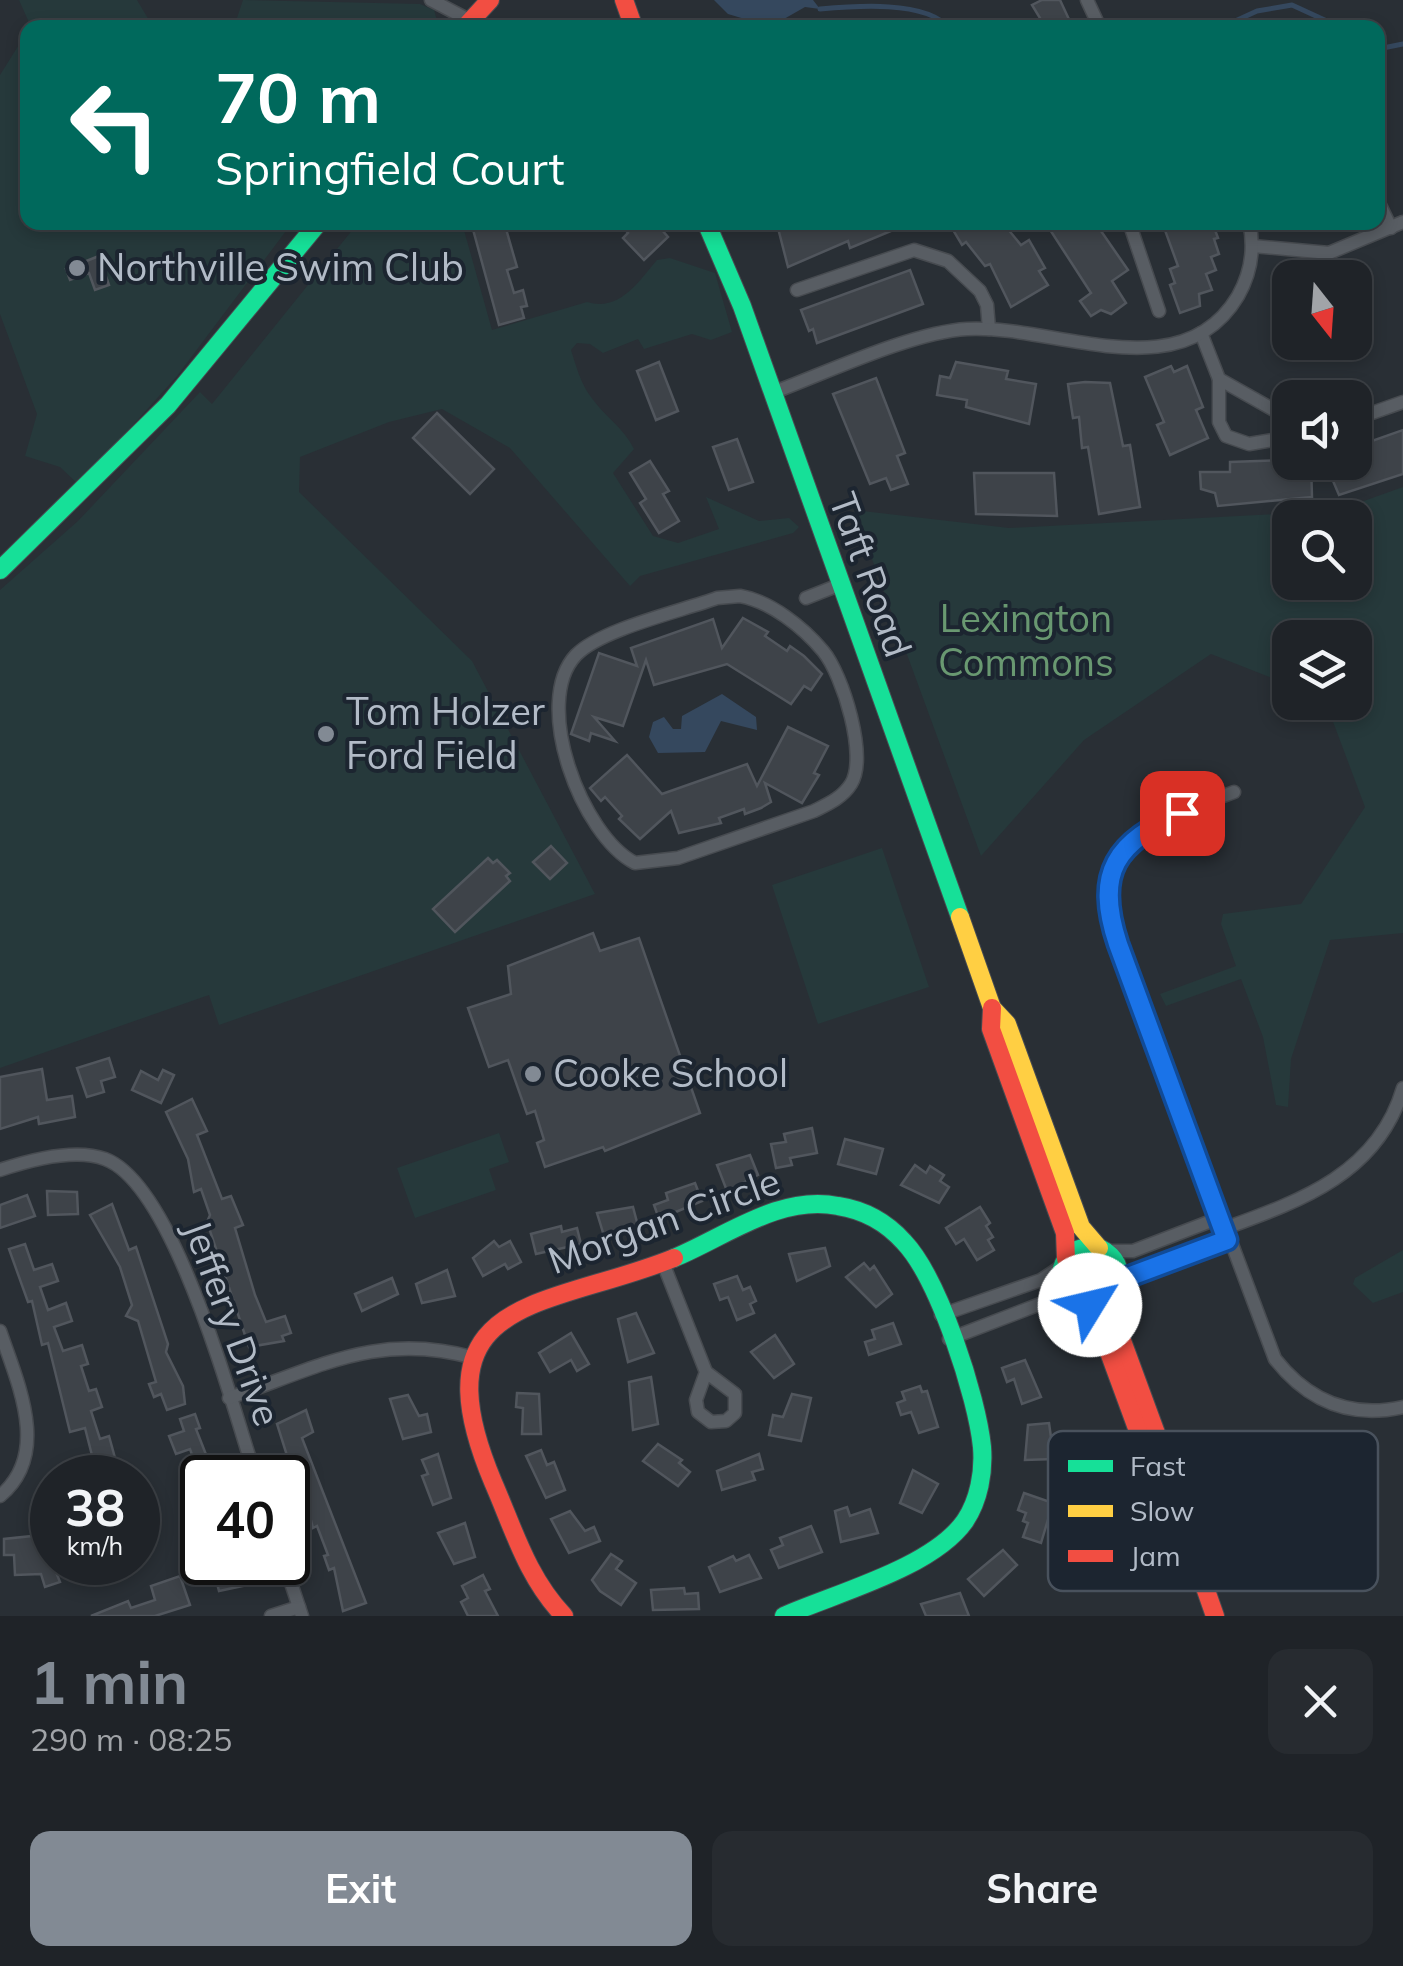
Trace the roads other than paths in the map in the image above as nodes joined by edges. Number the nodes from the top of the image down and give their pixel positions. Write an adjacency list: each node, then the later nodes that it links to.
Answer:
1 (431, 0): 2 (street)
2 (476, 14)
3 (1397, 225): 8 (street)
4 (313, 230): 19 (street)
5 (709, 230): 14 (street, Taft Road)
6 (1132, 230): 10 (street)
7 (1250, 230): 8 (street)
8 (1253, 246): 12 (street)
9 (797, 290): 11 (street)
10 (1159, 310)
11 (989, 329): 12 (street); 14 (street)
12 (1201, 334): 13 (street)
13 (1218, 379): 16 (street); 18 (street)
14 (772, 393): 20 (street, Taft Road)
15 (1403, 402): 17 (street)
16 (1272, 409)
17 (1372, 413)
18 (1272, 440)
19 (0, 570)
20 (839, 586): 21 (street); 24 (street, Taft Road)
21 (806, 598)
22 (760, 599): 22 (street)
23 (1234, 792): 27 (street)
24 (992, 1008): 28 (street, Taft Road); 30 (street, Taft Road)
25 (1403, 1088): 27 (street)
26 (0, 1170): 38 (street, Jeffery Drive)
27 (1223, 1229): 28 (street); 31 (street); 39 (street)
28 (1103, 1250): 30 (street); 31 (street)
29 (663, 1263): 33 (street, Morgan Circle); 36 (street, Morgan Circle); 37 (street)
30 (1064, 1263): 32 (street); 33 (street)
31 (1116, 1290): 32 (street); 41 (street)
32 (1078, 1302): 35 (street); 40 (street)
33 (941, 1315): 35 (street, Morgan Circle)
34 (0, 1331): 43 (street)
35 (950, 1339): 49 (street, Morgan Circle)
36 (475, 1358): 38 (street); 48 (street)
37 (706, 1372)
38 (230, 1398): 42 (street, Jeffery Drive)
39 (1403, 1407)
40 (1138, 1431)
41 (1155, 1431)
42 (249, 1455)
43 (0, 1496)
44 (292, 1585): 46 (street)
45 (1206, 1591): 50 (street)
46 (300, 1611): 47 (street)
47 (271, 1616)
48 (564, 1616)
49 (784, 1616)
50 (1215, 1616)

